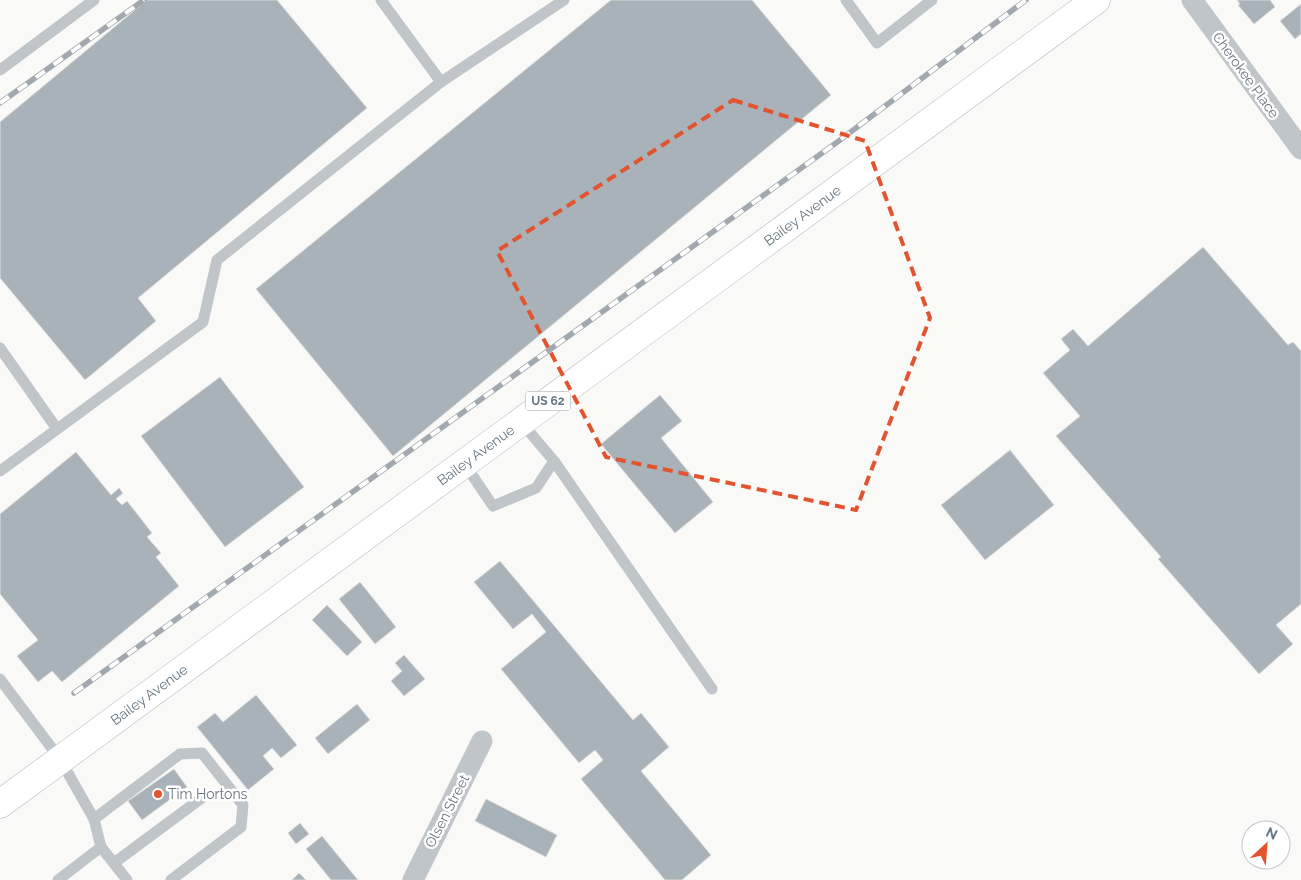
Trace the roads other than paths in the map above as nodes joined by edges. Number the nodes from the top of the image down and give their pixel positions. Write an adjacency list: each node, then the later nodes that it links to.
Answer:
1 (94, 0): 8 (lane)
2 (381, 0): 9 (lane)
3 (564, 0): 9 (lane)
4 (846, 0): 5 (lane)
5 (932, 0)
6 (1096, 0): 12 (main road, Bailey Avenue / US 62)
7 (1192, 0): 10 (street, Cherokee Place)
8 (0, 70)
9 (441, 82): 13 (lane)
10 (1301, 149)
11 (0, 348): 13 (lane)
12 (521, 422): 14 (lane); 15 (main road, Bailey Avenue / US 62)
13 (57, 429): 16 (lane)
14 (554, 461): 15 (lane); 18 (lane)
15 (464, 463): 20 (main road, Bailey Avenue / US 62)
16 (0, 471)
17 (0, 679): 20 (lane)
18 (712, 689)
19 (482, 741): 29 (street, Olsen Street)
20 (60, 759): 22 (main road, Bailey Avenue / US 62); 23 (lane)
21 (203, 797): 25 (lane)
22 (0, 804)
23 (94, 819): 24 (lane); 28 (lane)
24 (101, 847): 25 (lane); 26 (lane)
25 (114, 863): 27 (lane)
26 (58, 880)
27 (128, 880)
28 (171, 880)
29 (413, 880)

